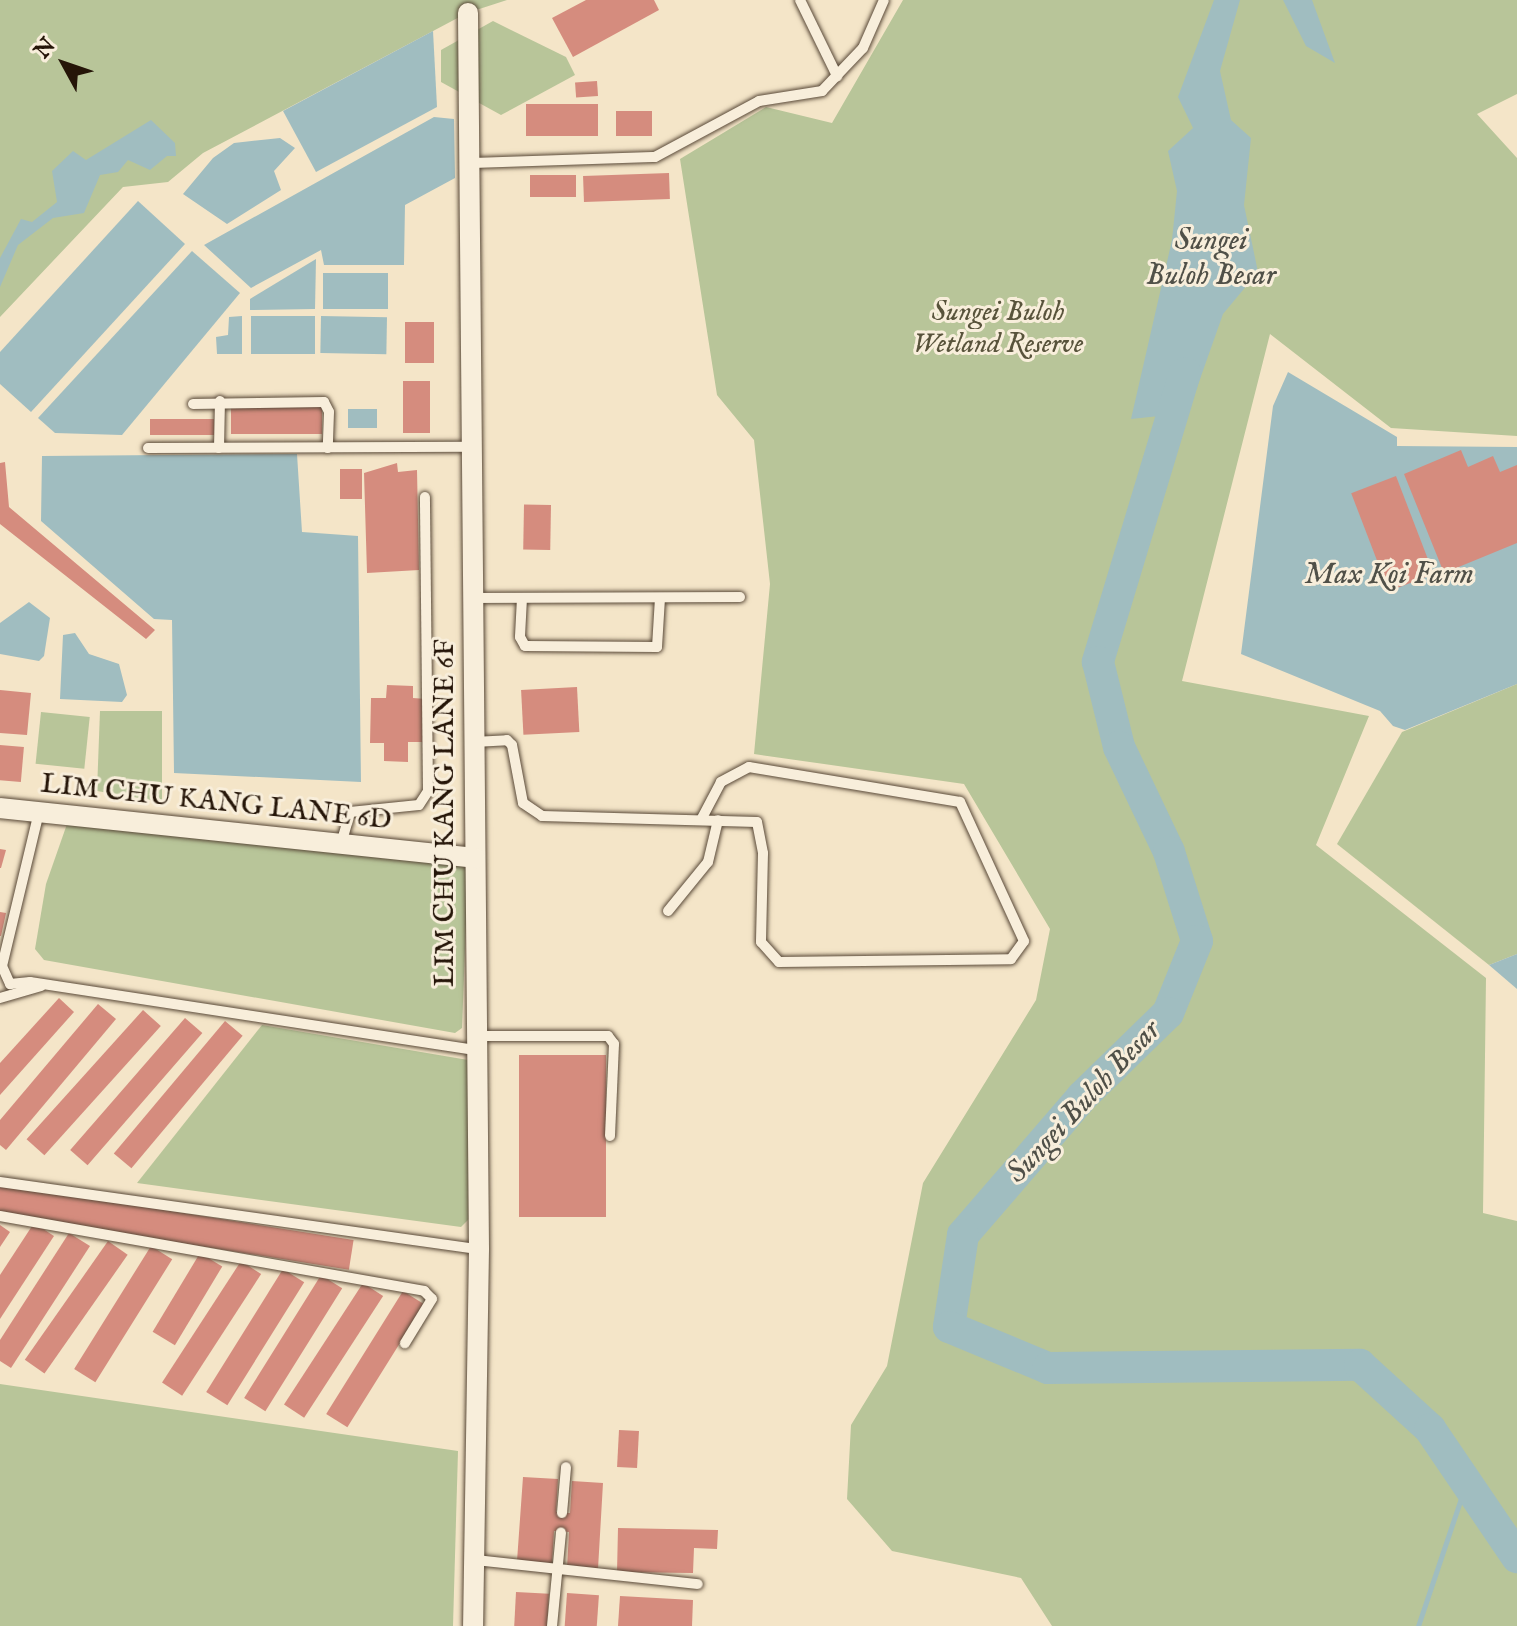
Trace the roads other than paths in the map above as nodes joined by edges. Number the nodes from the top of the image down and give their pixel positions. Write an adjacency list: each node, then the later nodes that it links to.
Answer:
1 (800, 0): 4 (lane)
2 (884, 0): 4 (lane)
3 (469, 6): 5 (street, LIM CHU KANG LANE 6F)
4 (837, 76): 5 (lane)
5 (470, 163): 8 (street, LIM CHU KANG LANE 6F)
6 (220, 401): 7 (lane); 10 (lane); 11 (lane)
7 (193, 404)
8 (473, 447): 11 (lane); 14 (street, LIM CHU KANG LANE 6F)
9 (148, 448): 10 (lane)
10 (219, 448): 11 (lane)
11 (328, 448)
12 (425, 497): 22 (lane)
13 (740, 597): 16 (lane)
14 (473, 598): 15 (lane); 17 (street, LIM CHU KANG LANE 6F)
15 (522, 598): 16 (lane); 16 (lane)
16 (660, 598)
17 (472, 742): 20 (lane); 23 (street, LIM CHU KANG LANE 6F)
18 (0, 808): 19 (street, LIM CHU KANG LANE 6D)
19 (39, 812): 22 (street, LIM CHU KANG LANE 6D); 25 (lane)
20 (701, 820): 21 (lane); 21 (lane)
21 (718, 820): 24 (lane)
22 (341, 844): 23 (street, LIM CHU KANG LANE 6D)
23 (474, 858): 27 (street, LIM CHU KANG LANE 6F)
24 (668, 911)
25 (43, 986): 26 (lane); 27 (lane)
26 (0, 998)
27 (475, 1043): 28 (lane); 31 (street, LIM CHU KANG LANE 6F)
28 (610, 1136)
29 (0, 1182): 31 (lane)
30 (0, 1216): 32 (lane)
31 (479, 1249): 36 (street, LIM CHU KANG LANE 6F)
32 (405, 1343)
33 (566, 1467): 34 (lane)
34 (562, 1513)
35 (561, 1532): 37 (lane)
36 (476, 1560): 37 (lane); 39 (street, LIM CHU KANG LANE 6F)
37 (557, 1569): 38 (lane); 40 (lane)
38 (698, 1584)
39 (473, 1626)
40 (552, 1626)

